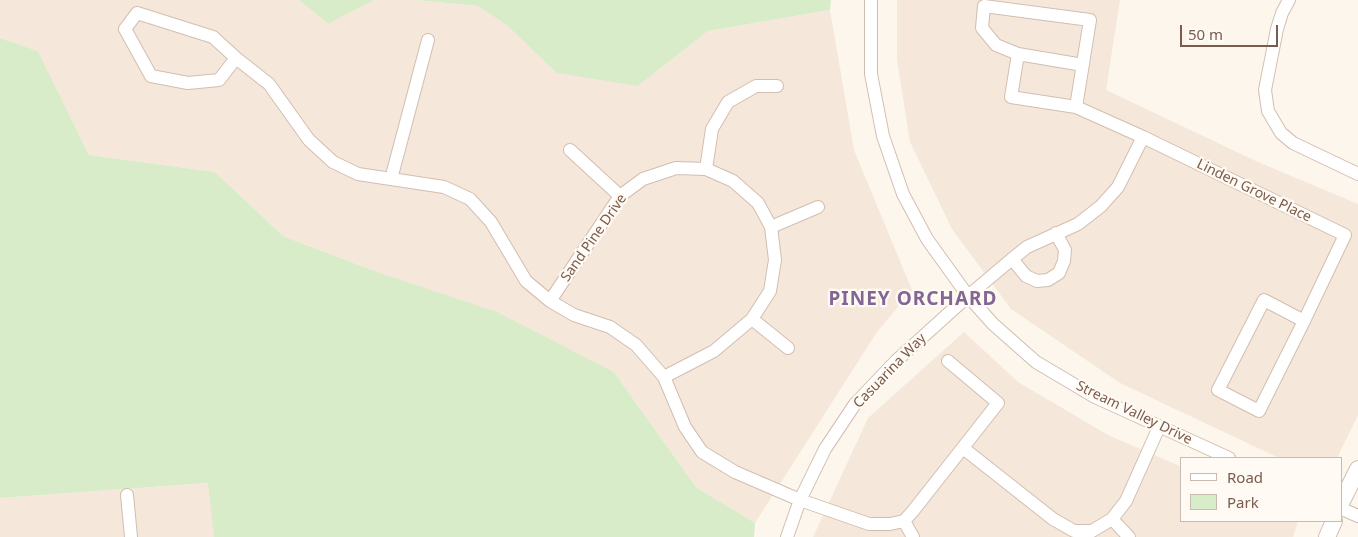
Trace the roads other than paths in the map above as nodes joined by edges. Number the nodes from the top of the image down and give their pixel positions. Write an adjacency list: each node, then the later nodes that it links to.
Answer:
1 (871, 0): 20 (street, Stream Valley Drive)
2 (1289, 0): 13 (street)
3 (985, 3): 5 (street); 7 (street)
4 (428, 40): 14 (street)
5 (1018, 54): 7 (street); 9 (street, Linden Grove Place)
6 (236, 58): 6 (street); 14 (street)
7 (1083, 64): 9 (street)
8 (778, 86): 12 (street)
9 (1076, 107): 10 (street, Linden Grove Place)
10 (1143, 137): 18 (street, Casuarina Way); 23 (street, Linden Grove Place)
11 (570, 150): 15 (street)
12 (706, 169): 15 (street, Sand Pine Drive); 17 (street, Sand Pine Drive)
13 (1358, 174)
14 (391, 179): 21 (street)
15 (620, 196): 21 (street, Sand Pine Drive)
16 (818, 207): 17 (street)
17 (771, 227): 22 (street, Sand Pine Drive)
18 (1056, 233): 19 (street, Casuarina Way); 19 (street)
19 (1012, 259): 20 (street, Casuarina Way)
20 (968, 296): 27 (street, Stream Valley Drive); 33 (street, Casuarina Way)
21 (550, 301): 26 (street)
22 (752, 319): 24 (street); 26 (street, Sand Pine Drive)
23 (1304, 321): 23 (street, Linden Grove Place)
24 (788, 348)
25 (948, 361): 28 (street)
26 (664, 377): 33 (street)
27 (1159, 427): 29 (street, Stream Valley Drive); 36 (street)
28 (963, 448): 36 (street); 37 (street)
29 (1227, 457)
30 (1358, 469): 32 (street)
31 (127, 495): 39 (street)
32 (1343, 499)
33 (800, 500): 37 (street); 40 (street, Casuarina Way)
34 (1343, 509): 35 (street)
35 (1358, 516)
36 (1112, 519): 42 (street)
37 (904, 521): 41 (street)
38 (1334, 522): 43 (street)
39 (131, 537)
40 (786, 537)
41 (913, 537)
42 (1129, 537)
43 (1327, 537)

